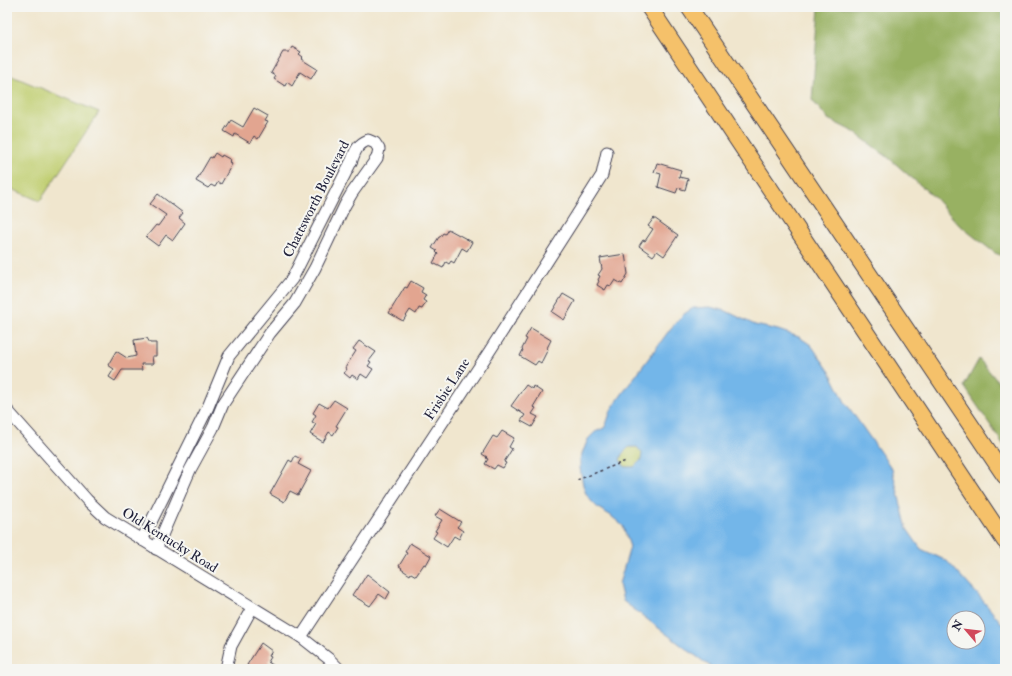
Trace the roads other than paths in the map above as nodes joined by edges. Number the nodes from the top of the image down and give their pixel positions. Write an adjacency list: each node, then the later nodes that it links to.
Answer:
1 (649, 7): 7 (highway)
2 (689, 7): 5 (highway)
3 (607, 152): 10 (street, Frisbie Lane)
4 (7, 410): 6 (street, Old Kentucky Road)
5 (1005, 476)
6 (142, 540): 8 (street, Old Kentucky Road); 8 (street, Chattsworth Boulevard)
7 (1005, 541)
8 (156, 549): 9 (street, Old Kentucky Road)
9 (252, 608): 10 (street, Old Kentucky Road); 11 (street)
10 (301, 637): 12 (street, Old Kentucky Road)
11 (226, 669)
12 (339, 669)

